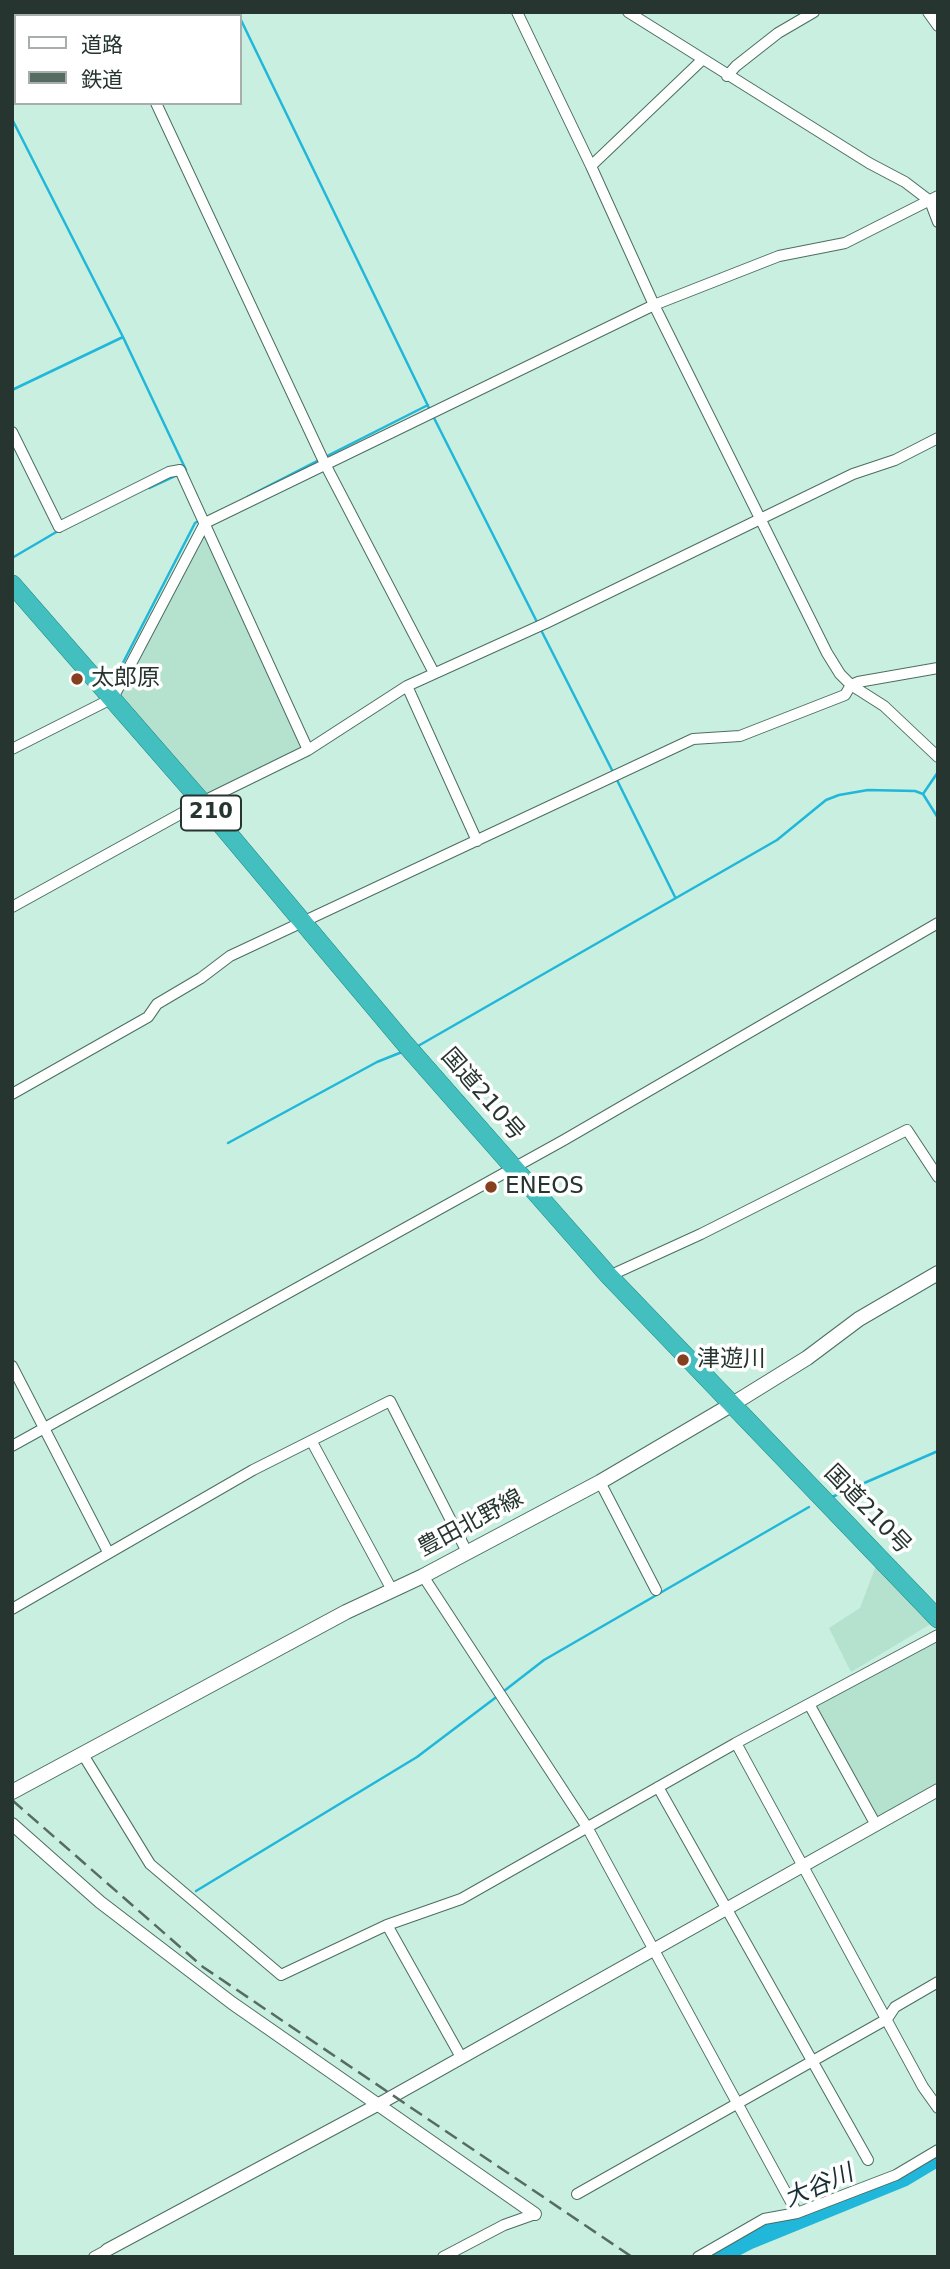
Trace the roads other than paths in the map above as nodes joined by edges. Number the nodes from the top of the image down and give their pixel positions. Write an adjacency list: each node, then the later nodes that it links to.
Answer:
1 (517, 12): 9 (street)
2 (628, 12): 6 (street)
3 (814, 12): 7 (street)
4 (928, 12): 5 (street)
5 (938, 26)
6 (702, 60): 7 (street); 9 (street)
7 (727, 76): 10 (street)
8 (157, 105): 15 (street)
9 (591, 166): 12 (street)
10 (934, 198): 11 (street); 12 (street)
11 (938, 222)
12 (654, 305): 15 (street); 16 (street)
13 (12, 432): 17 (street)
14 (938, 438): 16 (street)
15 (325, 464): 17 (street); 20 (street)
16 (761, 517): 20 (street); 21 (street)
17 (205, 523): 23 (street); 25 (street)
18 (12, 584): 23 (highway, 国道210号 / 210)
19 (938, 668): 21 (street)
20 (434, 673): 22 (street)
21 (851, 685): 26 (street); 28 (street)
22 (407, 686): 25 (street); 28 (street)
23 (113, 698): 24 (street); 27 (highway, 国道210号 / 210)
24 (12, 749)
25 (308, 750): 27 (street)
26 (938, 757)
27 (202, 802): 29 (street); 30 (highway, 国道210号 / 210)
28 (477, 841): 30 (street)
29 (12, 907)
30 (304, 922): 32 (street); 33 (highway, 国道210号 / 210)
31 (938, 923): 33 (street)
32 (12, 1094)
33 (513, 1168): 36 (highway, 国道210号 / 210); 39 (street)
34 (938, 1177): 36 (street)
35 (938, 1273): 38 (main road, 豊田北野線)
36 (609, 1276): 38 (highway, 国道210号 / 210)
37 (12, 1366): 39 (street)
38 (731, 1405): 42 (main road, 豊田北野線); 49 (highway, 国道210号 / 210)
39 (43, 1429): 41 (street); 43 (street)
40 (312, 1442): 43 (street); 44 (street); 46 (street)
41 (12, 1446)
42 (600, 1482): 44 (main road, 豊田北野線); 47 (street)
43 (108, 1552): 48 (street)
44 (467, 1552): 45 (main road, 豊田北野線)
45 (423, 1576): 46 (main road, 豊田北野線); 59 (street)
46 (392, 1590): 53 (main road, 豊田北野線)
47 (656, 1590)
48 (12, 1609)
49 (938, 1619)
50 (938, 1635): 51 (street)
51 (809, 1704): 52 (street); 58 (street)
52 (736, 1744): 54 (street); 60 (street)
53 (82, 1753): 56 (main road, 豊田北野線); 62 (street)
54 (657, 1787): 59 (street); 61 (street)
55 (938, 1790): 58 (street)
56 (12, 1792)
57 (12, 1824): 68 (street)
58 (876, 1825): 60 (street)
59 (587, 1827): 62 (street); 63 (street)
60 (804, 1866): 61 (street); 65 (street)
61 (726, 1909): 63 (street); 67 (street)
62 (387, 1925): 66 (street)
63 (654, 1948): 66 (street); 69 (street)
64 (938, 1982): 65 (street)
65 (887, 2019): 67 (street); 70 (street)
66 (461, 2057): 68 (street)
67 (812, 2062): 69 (street); 72 (street)
68 (379, 2104): 75 (street); 76 (street)
69 (737, 2105): 73 (street); 74 (street)
70 (938, 2108)
71 (938, 2150): 74 (street)
72 (868, 2160)
73 (577, 2194)
74 (797, 2213): 79 (street)
75 (535, 2214): 78 (street)
76 (107, 2250): 77 (street)
77 (94, 2257)
78 (443, 2257)
79 (698, 2257)

